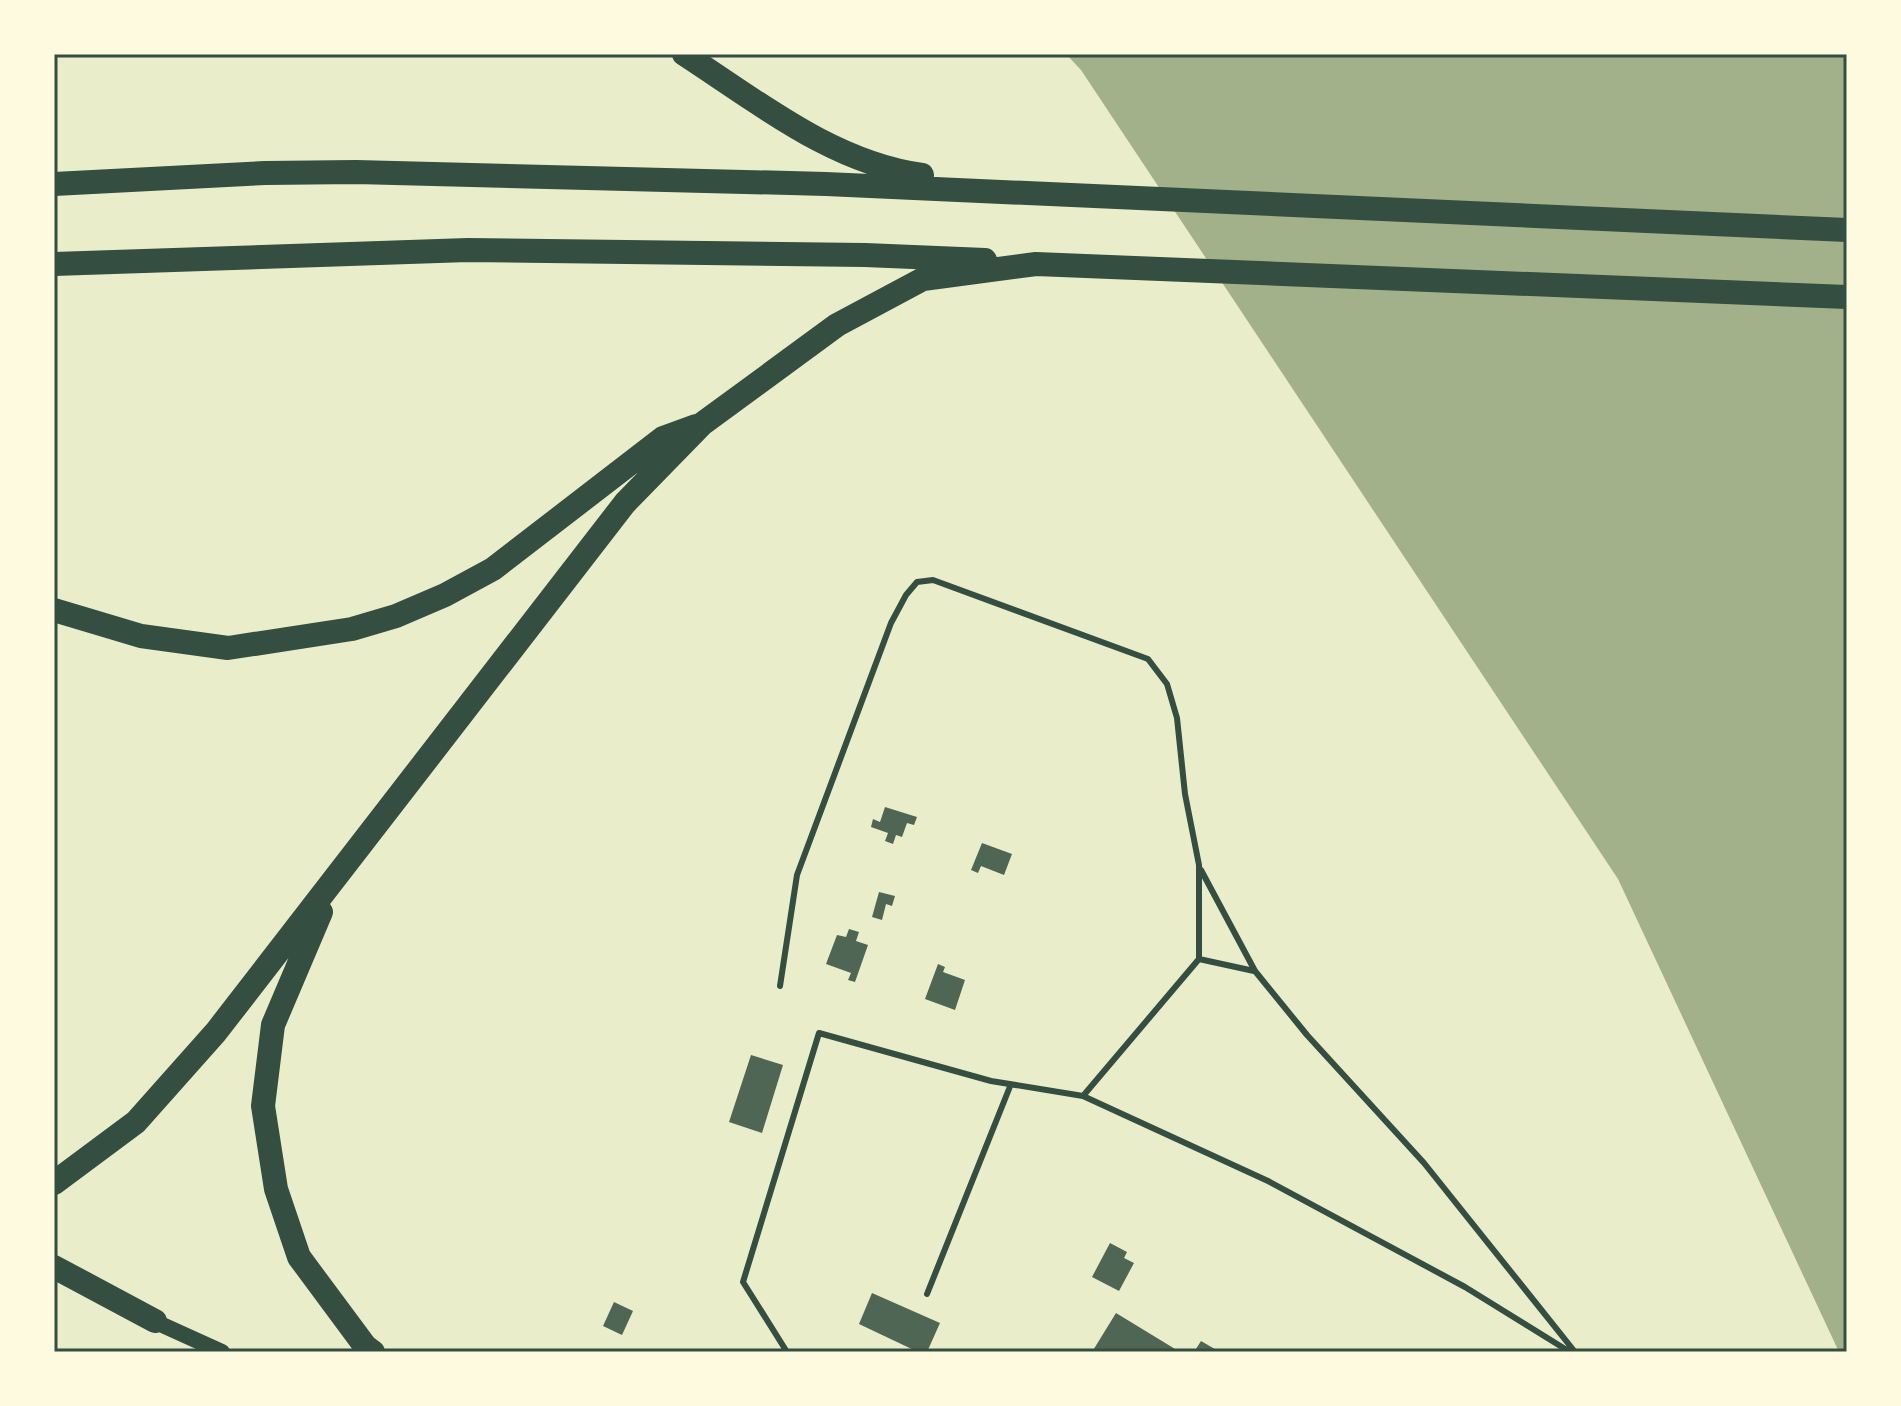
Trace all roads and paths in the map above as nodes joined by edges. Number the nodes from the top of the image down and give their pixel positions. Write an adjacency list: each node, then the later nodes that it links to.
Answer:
1 (684, 54): 3 (highway)
2 (54, 184): 4 (highway)
3 (1847, 223)
4 (1847, 230)
5 (54, 264): 6 (highway)
6 (1847, 296): 7 (highway)
7 (702, 424): 8 (highway); 10 (highway)
8 (54, 610)
9 (1199, 865): 11 (lane); 12 (lane); 13 (lane)
10 (336, 878): 16 (highway); 21 (highway)
11 (1199, 959): 12 (lane); 15 (lane)
12 (1255, 971): 23 (lane)
13 (780, 986)
14 (1011, 1084): 15 (lane); 18 (lane); 22 (lane)
15 (1083, 1096): 23 (lane)
16 (54, 1183)
17 (58, 1274): 19 (highway)
18 (927, 1294)
19 (155, 1321): 20 (main road)
20 (222, 1352)
21 (373, 1352)
22 (787, 1352)
23 (1572, 1352)

